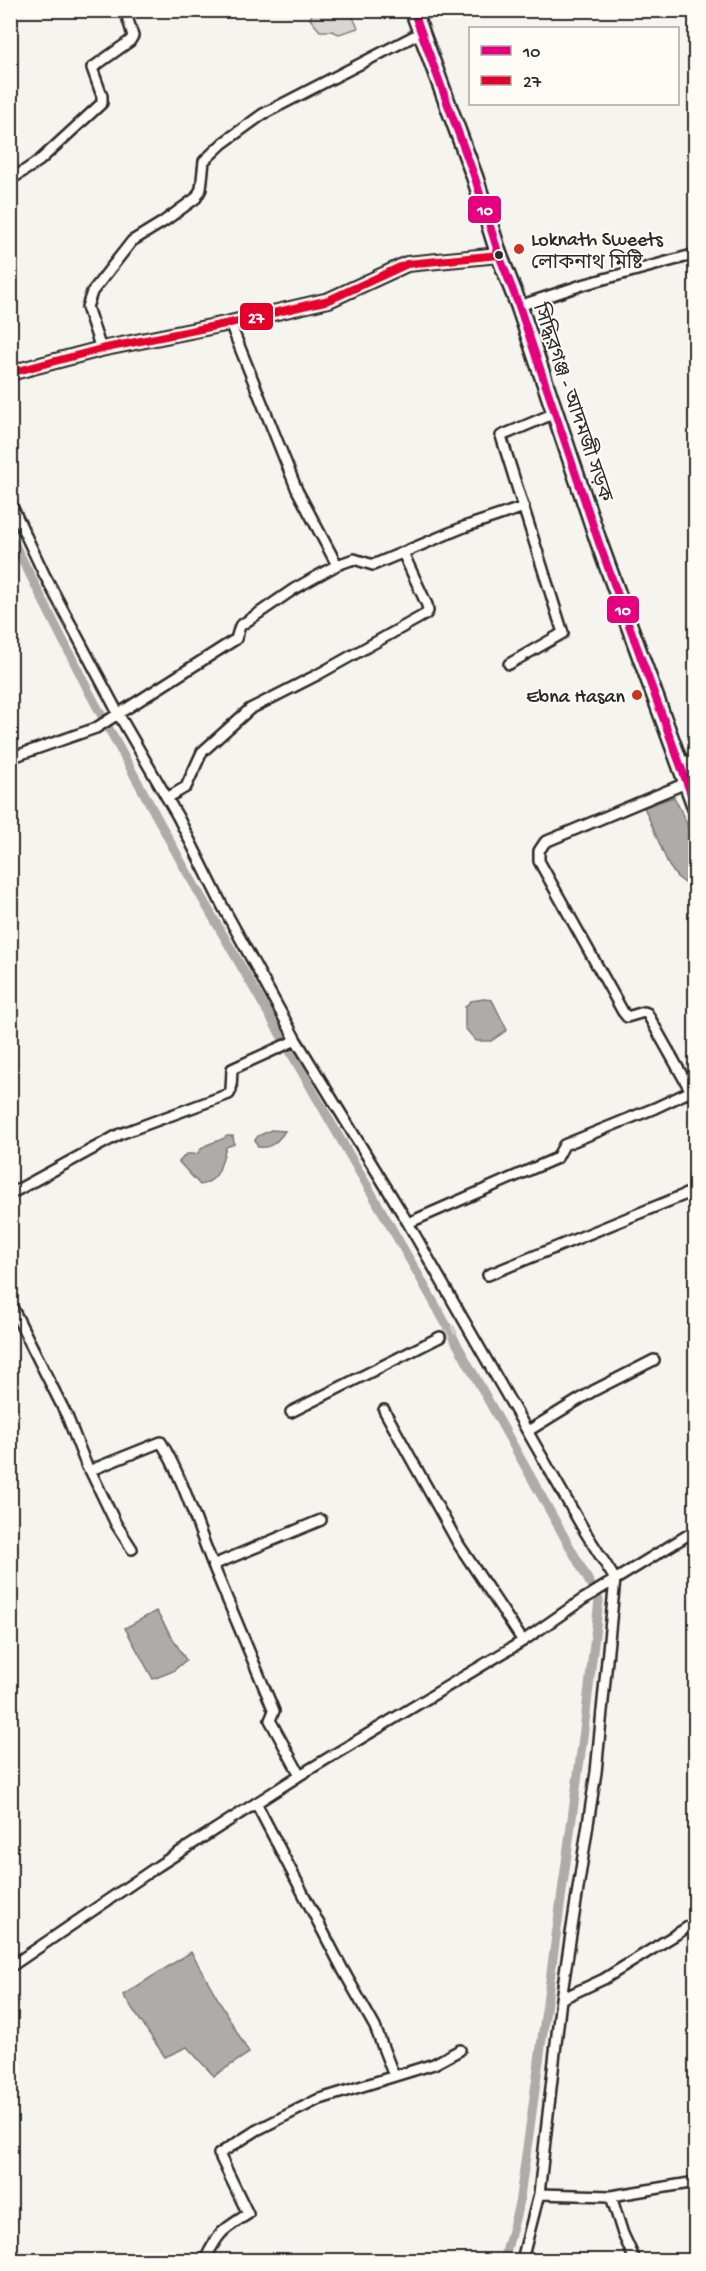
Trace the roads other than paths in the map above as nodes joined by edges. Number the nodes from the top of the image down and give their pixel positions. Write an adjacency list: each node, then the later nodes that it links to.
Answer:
1 (125, 10): 4 (street)
2 (413, 10): 3 (main road, সিদ্ধিরগঞ্জ - আদমজী সড়ক)
3 (420, 33): 6 (main road, সিদ্ধিরগঞ্জ - আদমজী সড়ক); 9 (street)
4 (10, 180)
5 (696, 254): 7 (street)
6 (499, 255): 7 (main road, সিদ্ধিরগঞ্জ - আদমজী সড়ক); 8 (street)
7 (519, 306): 11 (main road, সিদ্ধিরগঞ্জ - আদমজী সড়ক)
8 (230, 323): 9 (street); 15 (street)
9 (101, 349): 10 (street)
10 (10, 373)
11 (555, 412): 13 (street); 20 (main road, সিদ্ধিরগঞ্জ - আদমজী সড়ক)
12 (10, 502): 17 (street)
13 (524, 507): 14 (street); 16 (street)
14 (403, 554): 15 (street); 22 (street)
15 (337, 565): 17 (street)
16 (509, 664)
17 (115, 717): 19 (street); 22 (street)
18 (696, 757): 20 (street)
19 (10, 758)
20 (678, 765): 21 (main road, সিদ্ধিরগঞ্জ - আদমজী সড়ক)
21 (686, 783): 23 (main road, সিদ্ধিরগঞ্জ - আদমজী সড়ক); 25 (street)
22 (167, 798): 24 (street)
23 (696, 808)
24 (292, 1041): 27 (street); 28 (street)
25 (693, 1095): 28 (street)
26 (696, 1190): 29 (street)
27 (10, 1194)
28 (408, 1223): 35 (street)
29 (488, 1275)
30 (10, 1303): 36 (street)
31 (440, 1337): 34 (street)
32 (654, 1360): 35 (street)
33 (384, 1410): 42 (street)
34 (291, 1412)
35 (528, 1431): 41 (street)
36 (90, 1470): 39 (street); 40 (street)
37 (321, 1520): 40 (street)
38 (696, 1530): 41 (street)
39 (132, 1549)
40 (213, 1565): 43 (street)
41 (615, 1579): 42 (street); 47 (street)
42 (523, 1641): 43 (street)
43 (300, 1775): 44 (street)
44 (256, 1803): 46 (street); 49 (street)
45 (696, 1922): 47 (street)
46 (10, 1966)
47 (561, 1999): 51 (street)
48 (460, 2050): 49 (street)
49 (394, 2076): 53 (street)
50 (696, 2182): 52 (street)
51 (539, 2194): 52 (street); 54 (street)
52 (611, 2196): 55 (street)
53 (206, 2260)
54 (522, 2260)
55 (635, 2260)

